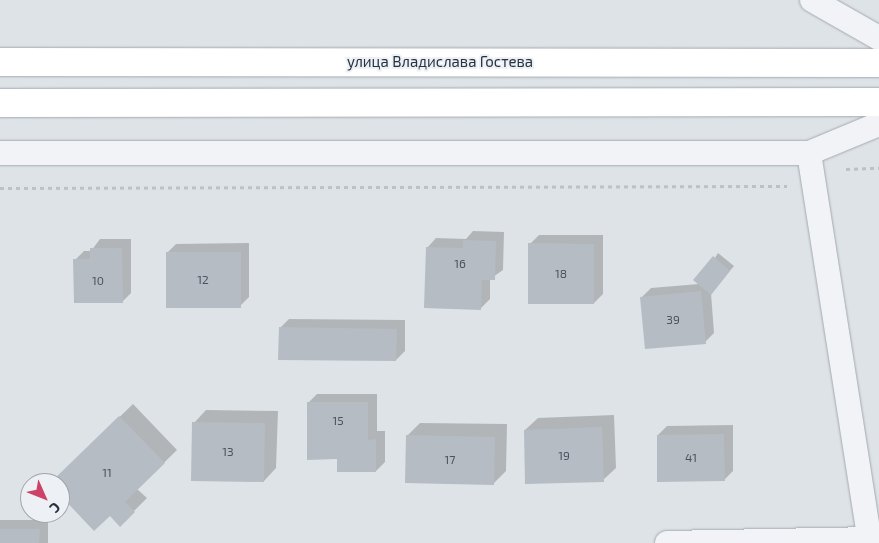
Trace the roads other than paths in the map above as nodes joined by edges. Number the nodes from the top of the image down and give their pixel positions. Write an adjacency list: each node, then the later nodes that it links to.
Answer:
1 (812, 0): 2 (street)
2 (879, 38)
3 (0, 62): 4 (main road, улица Владислава Гостева)
4 (879, 63)
5 (879, 102): 6 (main road)
6 (0, 103)
7 (879, 124): 9 (street)
8 (0, 153): 9 (street)
9 (809, 153): 10 (street)
10 (870, 541): 11 (street)
11 (667, 543)

